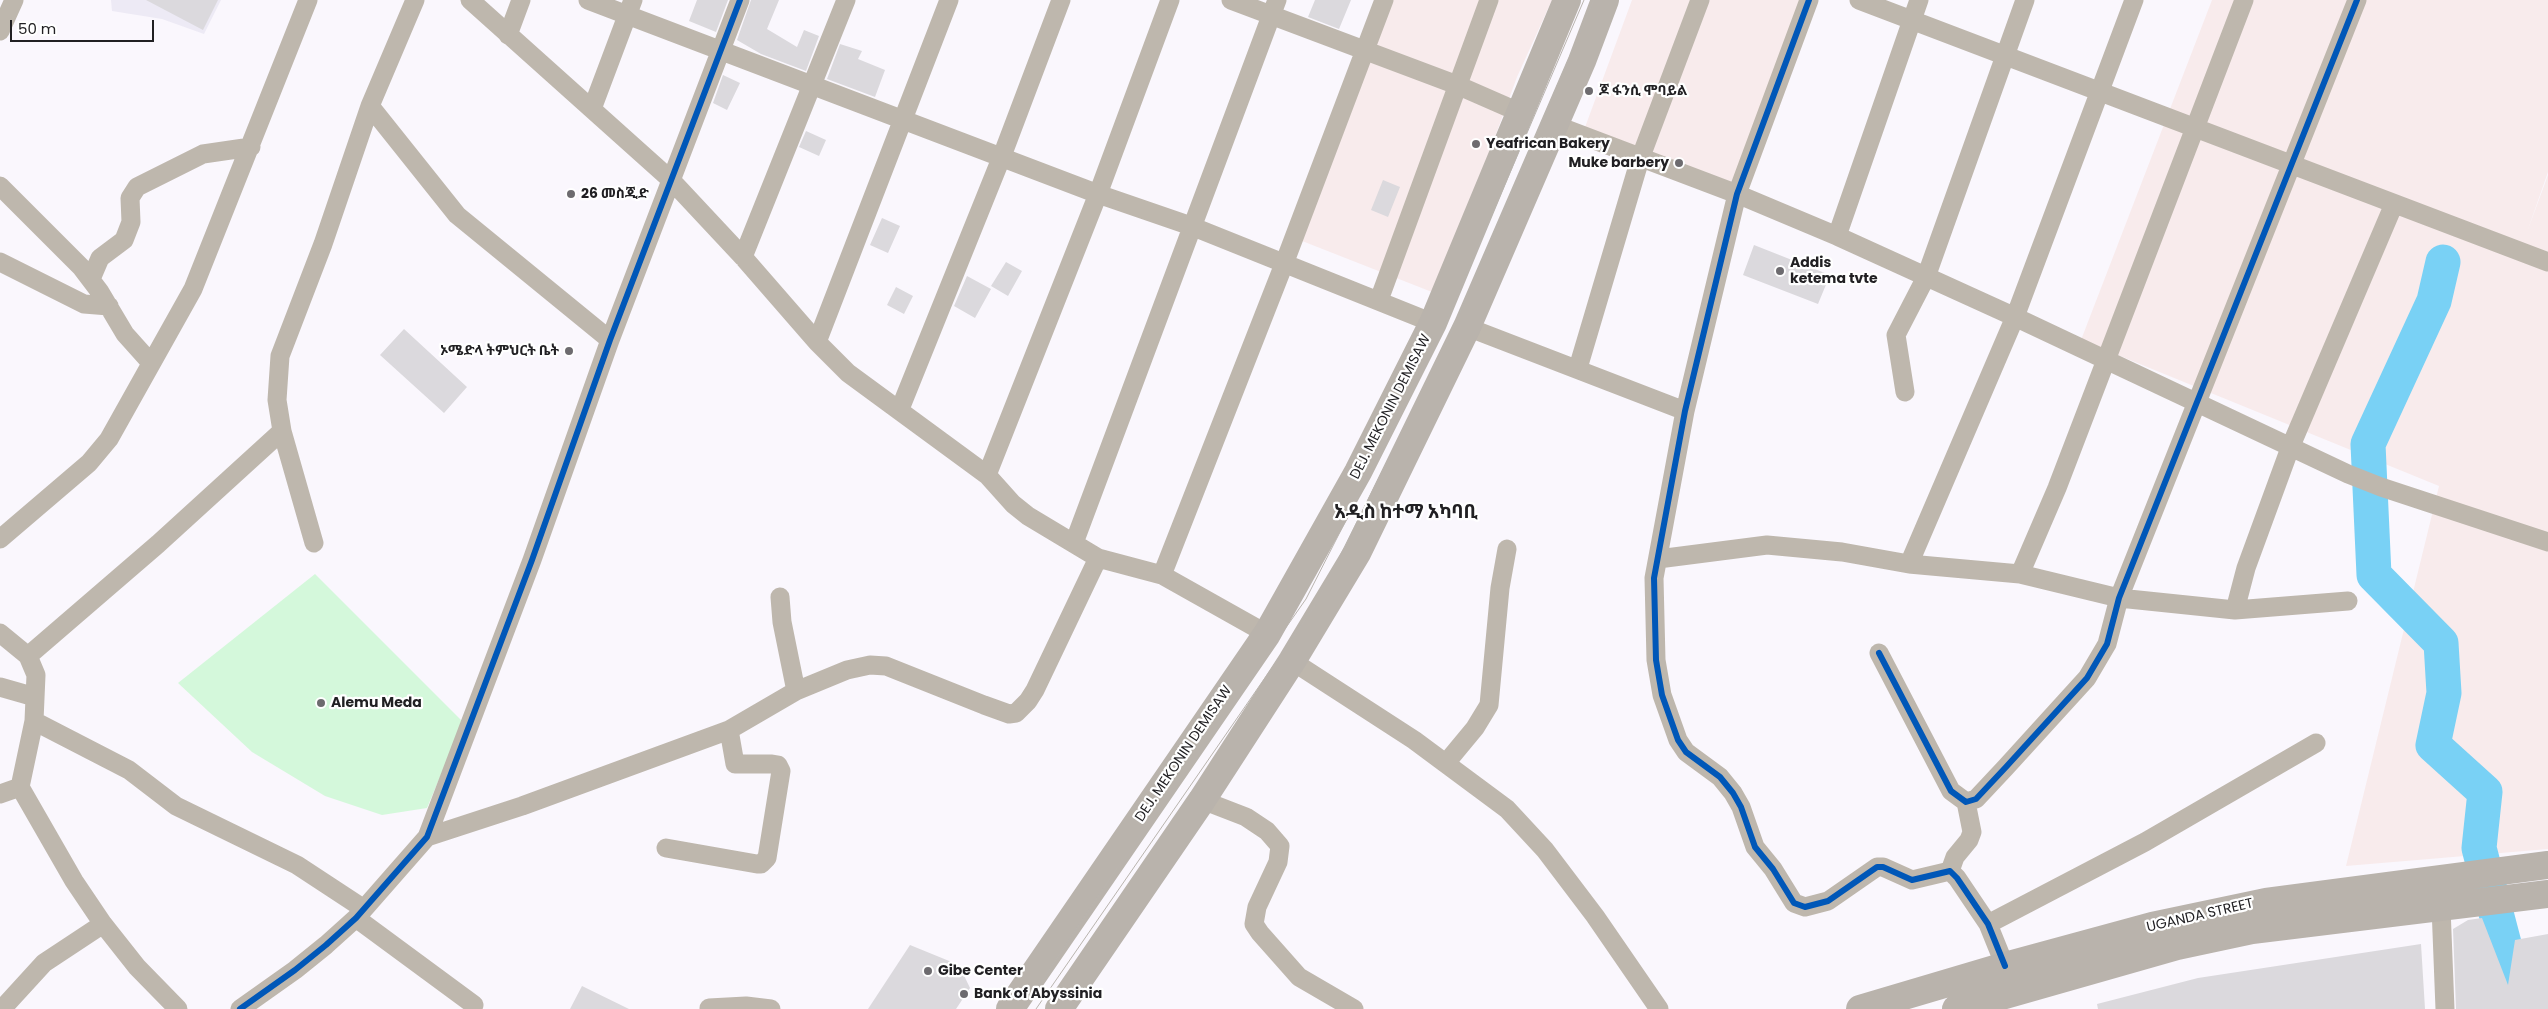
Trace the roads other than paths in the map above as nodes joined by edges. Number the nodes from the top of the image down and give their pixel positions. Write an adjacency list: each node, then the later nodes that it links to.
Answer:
1 (14, 0): 28 (street)
2 (308, 0): 42 (street)
3 (415, 0): 36 (street)
4 (470, 0): 29 (street)
5 (521, 0): 29 (street)
6 (588, 0): 25 (street)
7 (740, 0): 30 (street)
8 (846, 0): 33 (street)
9 (949, 0): 39 (street)
10 (1062, 0): 43 (street)
11 (1170, 0): 47 (street)
12 (1231, 0): 26 (street)
13 (1384, 0): 31 (street)
14 (1489, 0): 34 (street)
15 (1567, 0): 38 (main road, DEJ. MEKONIN DEMISAW)
16 (1605, 0): 40 (main road)
17 (1700, 0): 44 (street)
18 (1809, 0): 48 (street)
19 (1859, 0): 27 (street)
20 (1919, 0): 27 (street)
21 (2025, 0): 32 (street)
22 (2134, 0): 35 (street)
23 (2244, 0): 41 (street)
24 (2357, 0): 45 (street)
25 (630, 7): 30 (street); 37 (street)
26 (1274, 8): 31 (street); 51 (street)
27 (1911, 20): 32 (street); 52 (street)
28 (0, 31)
29 (508, 34): 37 (street)
30 (721, 49): 33 (street); 46 (street)
31 (1364, 50): 34 (street); 56 (street)
32 (2004, 55): 35 (street); 57 (street)
33 (812, 85): 39 (street); 53 (street)
34 (1456, 85): 38 (street); 59 (street)
35 (2100, 92): 41 (street); 61 (street)
36 (370, 106): 64 (street); 73 (street)
37 (592, 109): 46 (street)
38 (1521, 113): 62 (main road, DEJ. MEKONIN DEMISAW)
39 (903, 119): 43 (street); 65 (street)
40 (1555, 125): 44 (street); 63 (main road)
41 (2193, 128): 45 (street); 66 (street)
42 (251, 147): 58 (street); 67 (street)
43 (1002, 156): 47 (street); 71 (street)
44 (1640, 159): 48 (street); 68 (street)
45 (2292, 165): 50 (street); 70 (street)
46 (671, 180): 53 (street); 64 (street)
47 (1098, 194): 51 (street); 75 (street)
48 (1738, 194): 52 (street); 72 (street)
49 (2, 196): 58 (street)
50 (2394, 204): 55 (street); 74 (street)
51 (1191, 226): 56 (street); 79 (street)
52 (1837, 236): 57 (street)
53 (743, 257): 65 (street)
54 (0, 262): 60 (street)
55 (2548, 262)
56 (1284, 264): 59 (street); 85 (street)
57 (1926, 277): 61 (street); 69 (street)
58 (91, 279): 60 (street)
59 (1379, 300): 62 (street)
60 (109, 306): 67 (street)
61 (2015, 317): 66 (street); 83 (street)
62 (1433, 323): 91 (main road, DEJ. MEKONIN DEMISAW)
63 (1468, 327): 68 (street); 94 (main road)
64 (610, 340): 106 (street)
65 (817, 342): 71 (street)
66 (2105, 361): 70 (street); 84 (street)
67 (151, 363): 76 (street)
68 (1578, 368): 72 (street)
69 (1905, 392)
70 (2198, 402): 74 (street); 87 (street)
71 (900, 409): 75 (street)
72 (1685, 411): 82 (street)
73 (282, 431): 78 (street); 93 (street)
74 (2290, 448): 77 (street); 89 (street)
75 (987, 475): 79 (street)
76 (0, 539)
77 (2548, 542)
78 (314, 543)
79 (1074, 543): 81 (street)
80 (1507, 549): 101 (street)
81 (1098, 558): 85 (street); 96 (street)
82 (1658, 559): 83 (street); 109 (street)
83 (1909, 564): 84 (street)
84 (2020, 574): 87 (street)
85 (1162, 575): 91 (street)
86 (780, 597): 96 (street)
87 (2120, 598): 89 (street); 105 (street)
88 (2348, 601): 89 (street)
89 (2235, 610)
90 (0, 633): 93 (street)
91 (1267, 634): 122 (main road, DEJ. MEKONIN DEMISAW)
92 (1879, 653): 105 (street)
93 (28, 656): 97 (street)
94 (1292, 661): 101 (street); 104 (main road)
95 (0, 687): 97 (street)
96 (796, 691): 99 (street)
97 (35, 697): 98 (street)
98 (34, 721): 102 (street); 112 (street)
99 (729, 730): 106 (street); 107 (street)
100 (2316, 743): 114 (street)
101 (1446, 762): 125 (street)
102 (20, 787): 103 (street); 113 (street)
103 (0, 794)
104 (1202, 800): 123 (main road); 124 (street)
105 (1966, 802): 109 (street)
106 (427, 836): 112 (street)
107 (666, 848)
108 (2548, 865): 115 (main road, UGANDA STREET)
109 (1950, 871): 114 (street)
110 (2535, 895): 111 (main road, UGANDA STREET)
111 (2452, 906): 127 (main road, UGANDA STREET); 128 (street)
112 (360, 913): 116 (street); 120 (street)
113 (103, 924): 118 (street); 119 (street)
114 (1988, 924): 115 (street)
115 (2005, 966): 126 (main road, UGANDA STREET)
116 (474, 1006)
117 (709, 1008): 121 (street)
118 (2, 1009)
119 (178, 1009)
120 (240, 1009)
121 (771, 1009)
122 (1010, 1009)
123 (1059, 1009)
124 (1354, 1009)
125 (1659, 1009)
126 (1860, 1009)
127 (1956, 1009)
128 (2445, 1009)

